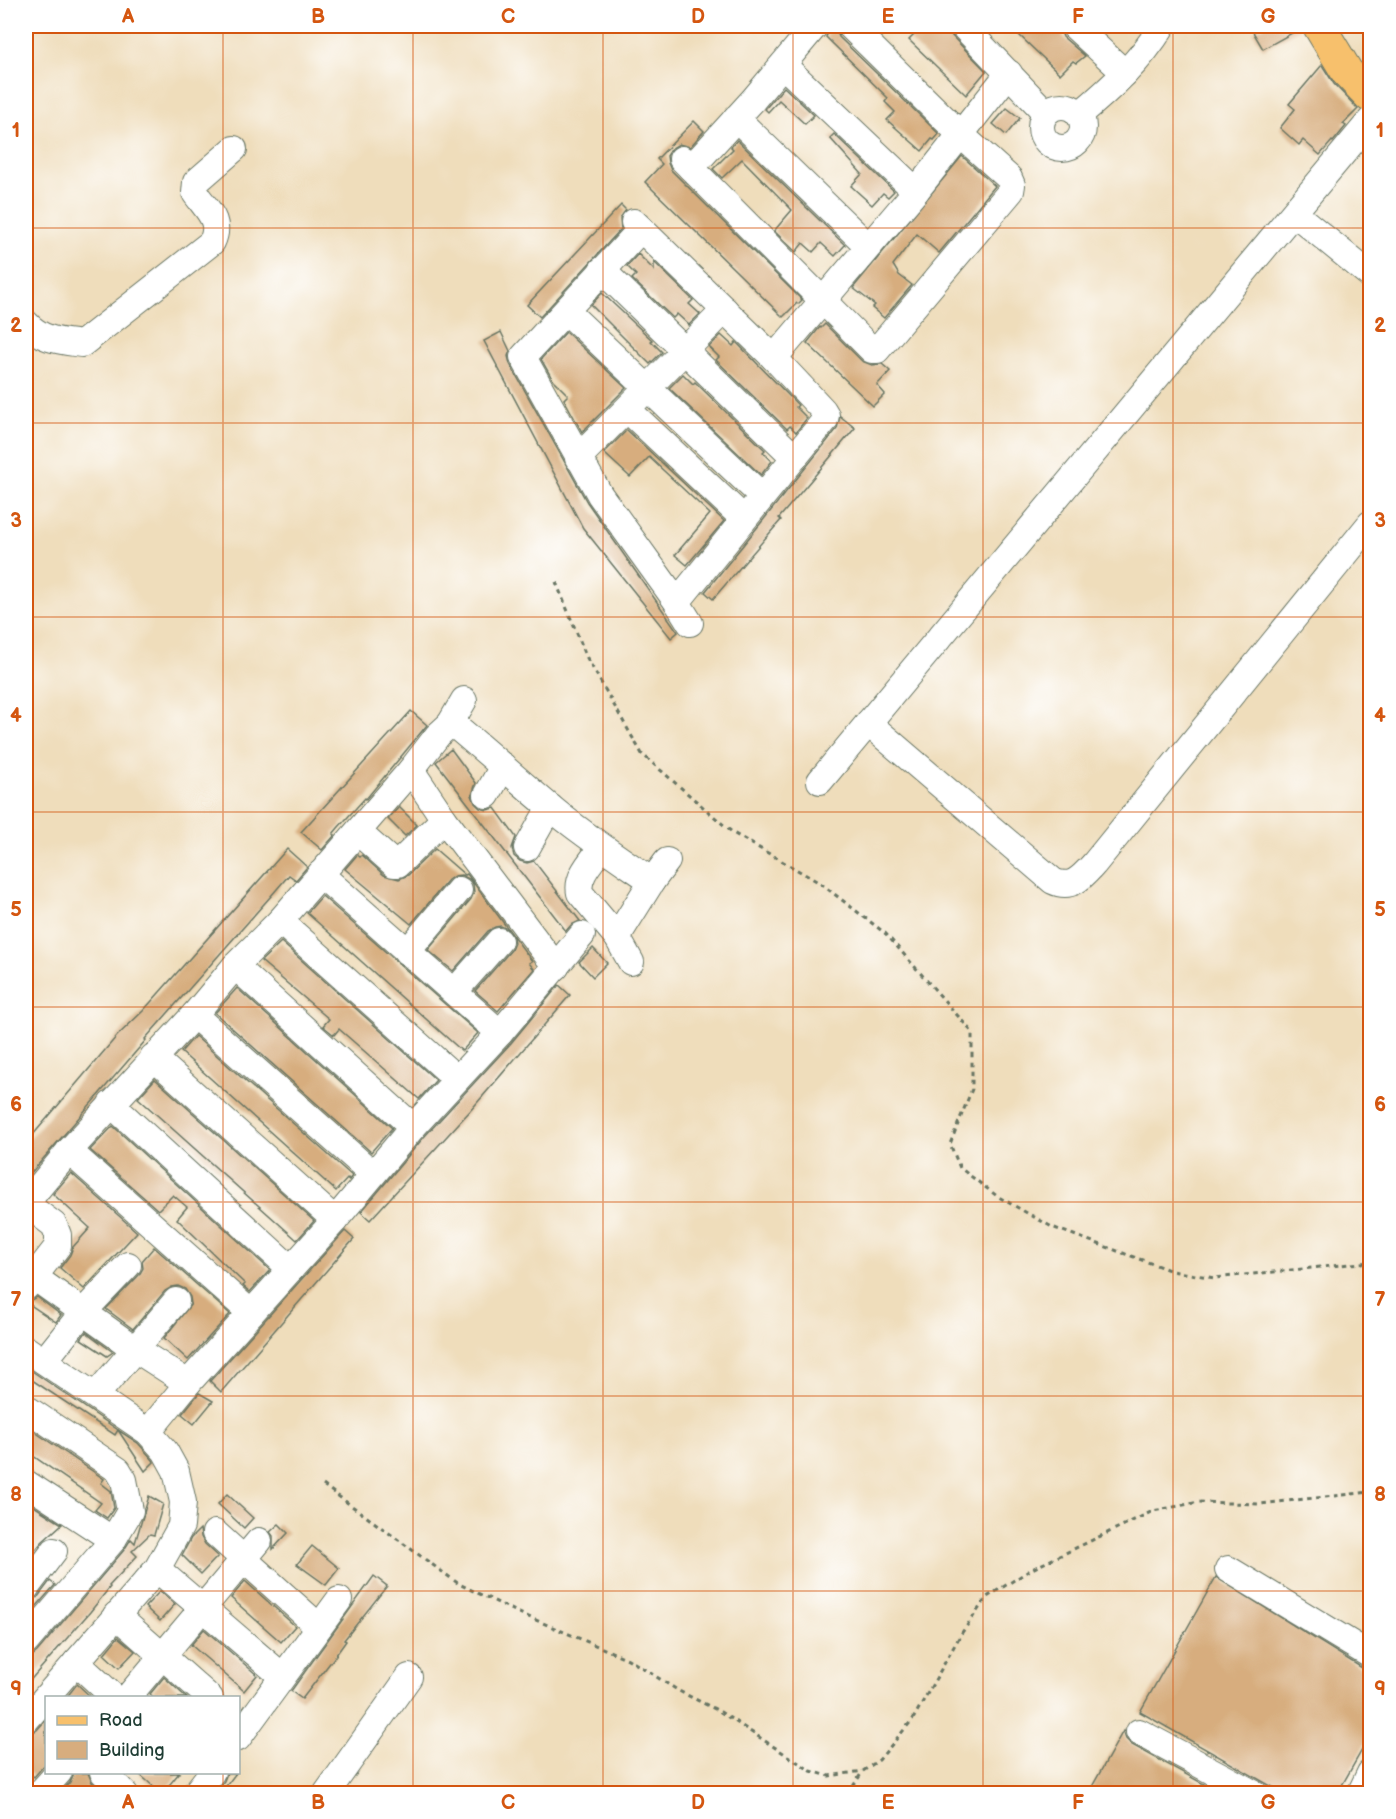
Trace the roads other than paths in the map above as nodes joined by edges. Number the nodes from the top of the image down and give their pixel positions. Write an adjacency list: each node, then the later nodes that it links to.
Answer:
1 (815, 26): 8 (street)
2 (850, 26): 16 (street)
3 (1074, 26): 11 (street)
4 (1162, 26): 11 (street)
5 (1319, 26): 9 (main road)
6 (1335, 26): 9 (main road)
7 (969, 27): 10 (street)
8 (783, 65): 15 (street); 18 (street)
9 (1347, 72): 12 (main road)
10 (1010, 73): 13 (street); 16 (street)
11 (1125, 73): 14 (street)
12 (1370, 101): 19 (street)
13 (1046, 112): 14 (street); 14 (street)
14 (1079, 115)
15 (736, 118): 20 (street); 23 (street)
16 (961, 135): 18 (street); 23 (street)
17 (234, 150): 26 (street)
18 (916, 191): 20 (street)
19 (1294, 213): 22 (street); 37 (street)
20 (868, 246): 23 (street)
21 (602, 270): 24 (street); 25 (street); 27 (street)
22 (1371, 274)
23 (822, 302): 28 (street)
24 (725, 310): 27 (street); 28 (street)
25 (566, 311): 29 (street); 32 (street)
26 (26, 323)
27 (686, 351): 29 (street); 31 (street)
28 (774, 358): 31 (street)
29 (648, 388): 30 (street); 33 (street)
30 (628, 410): 32 (street); 34 (street)
31 (794, 456): 33 (street)
32 (578, 459): 34 (street)
33 (762, 496): 34 (street)
34 (744, 519)
35 (1371, 524): 37 (street)
36 (464, 700): 38 (street)
37 (868, 723): 41 (street)
38 (450, 724): 39 (street); 40 (street)
39 (503, 765): 42 (street); 43 (street)
40 (411, 770): 44 (street); 45 (street)
41 (820, 781)
42 (487, 795)
43 (550, 807): 46 (street); 47 (street)
44 (444, 819): 45 (street); 57 (street)
45 (358, 832): 48 (street)
46 (602, 847): 52 (street); 52 (street)
47 (526, 848)
48 (320, 874): 50 (street); 54 (street)
49 (459, 890): 54 (street)
50 (280, 921): 56 (street); 62 (street)
51 (582, 935): 57 (street)
52 (617, 937): 55 (street)
53 (499, 941): 58 (street)
54 (407, 952): 58 (street)
55 (631, 962)
56 (235, 966): 59 (street); 64 (street)
57 (556, 967): 60 (street)
58 (454, 992): 60 (street)
59 (194, 1015): 61 (street); 66 (street)
60 (500, 1033): 62 (street)
61 (153, 1057): 63 (street); 68 (street)
62 (457, 1079): 64 (street)
63 (111, 1104): 65 (street); 70 (street)
64 (413, 1127): 66 (street)
65 (69, 1152): 67 (street); 74 (street)
66 (374, 1174): 68 (street)
67 (26, 1204): 71 (street)
68 (334, 1220): 70 (street)
69 (128, 1264): 73 (street)
70 (291, 1269): 74 (street)
71 (30, 1282): 73 (street)
72 (177, 1301): 75 (street)
73 (83, 1312): 75 (street); 76 (street)
74 (251, 1313): 77 (street)
75 (135, 1348): 77 (street); 78 (street)
76 (35, 1355): 78 (street)
77 (188, 1383): 80 (street)
78 (96, 1395): 80 (street)
79 (26, 1408): 83 (street)
80 (148, 1432): 86 (street)
81 (26, 1483): 83 (street)
82 (215, 1533): 84 (street)
83 (113, 1540): 93 (street)
84 (251, 1550): 90 (street); 92 (street)
85 (54, 1551): 88 (street)
86 (157, 1569): 90 (street); 91 (street)
87 (1228, 1569): 95 (street)
88 (26, 1588)
89 (339, 1600): 92 (street)
90 (201, 1607): 94 (street); 97 (street)
91 (116, 1615): 94 (street); 96 (street)
92 (319, 1627): 97 (street)
93 (27, 1639)
94 (161, 1654): 101 (street); 102 (street)
95 (1371, 1655)
96 (76, 1662): 99 (street); 100 (street)
97 (282, 1676): 105 (street)
98 (409, 1677): 112 (street)
99 (51, 1696)
100 (113, 1696)
101 (129, 1696)
102 (208, 1696)
103 (45, 1704): 104 (street)
104 (36, 1716)
105 (241, 1730)
106 (1139, 1732): 113 (street)
107 (1371, 1773): 114 (street)
108 (58, 1774): 110 (street)
109 (104, 1774): 111 (street)
110 (39, 1794)
111 (125, 1794)
112 (326, 1794)
113 (1255, 1794)
114 (1360, 1794)

